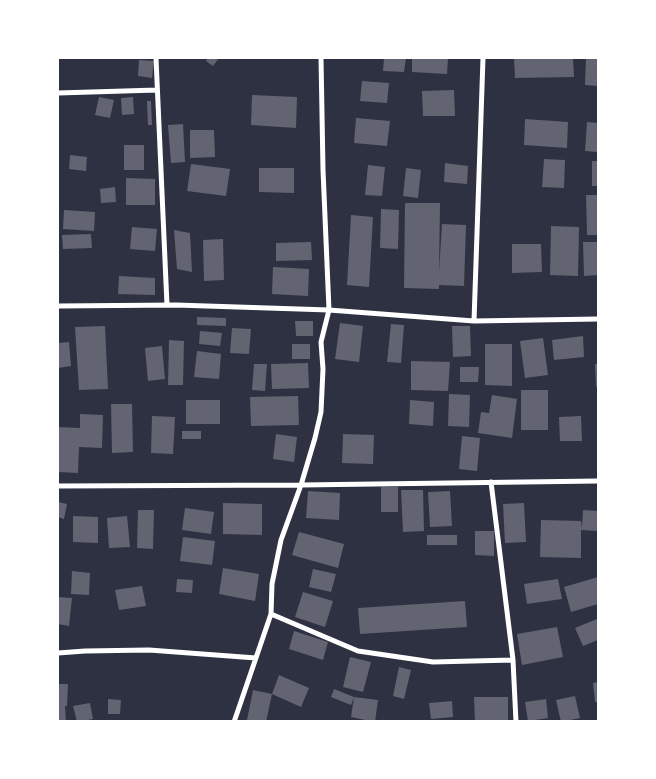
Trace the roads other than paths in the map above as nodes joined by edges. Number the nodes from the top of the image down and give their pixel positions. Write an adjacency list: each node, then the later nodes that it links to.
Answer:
1 (156, 58): 4 (street)
2 (321, 58): 8 (street)
3 (483, 58): 10 (street)
4 (157, 90): 5 (street); 6 (street)
5 (58, 92)
6 (167, 305): 7 (street); 8 (street)
7 (58, 306)
8 (329, 310): 10 (street); 13 (street)
9 (598, 319): 10 (street)
10 (474, 321)
11 (598, 481): 12 (street)
12 (492, 482): 13 (street); 18 (street)
13 (301, 485): 14 (street); 15 (street)
14 (58, 486)
15 (271, 614): 17 (street); 18 (street)
16 (58, 653): 17 (street)
17 (256, 658): 19 (street)
18 (513, 660): 20 (street)
19 (234, 722)
20 (516, 722)

